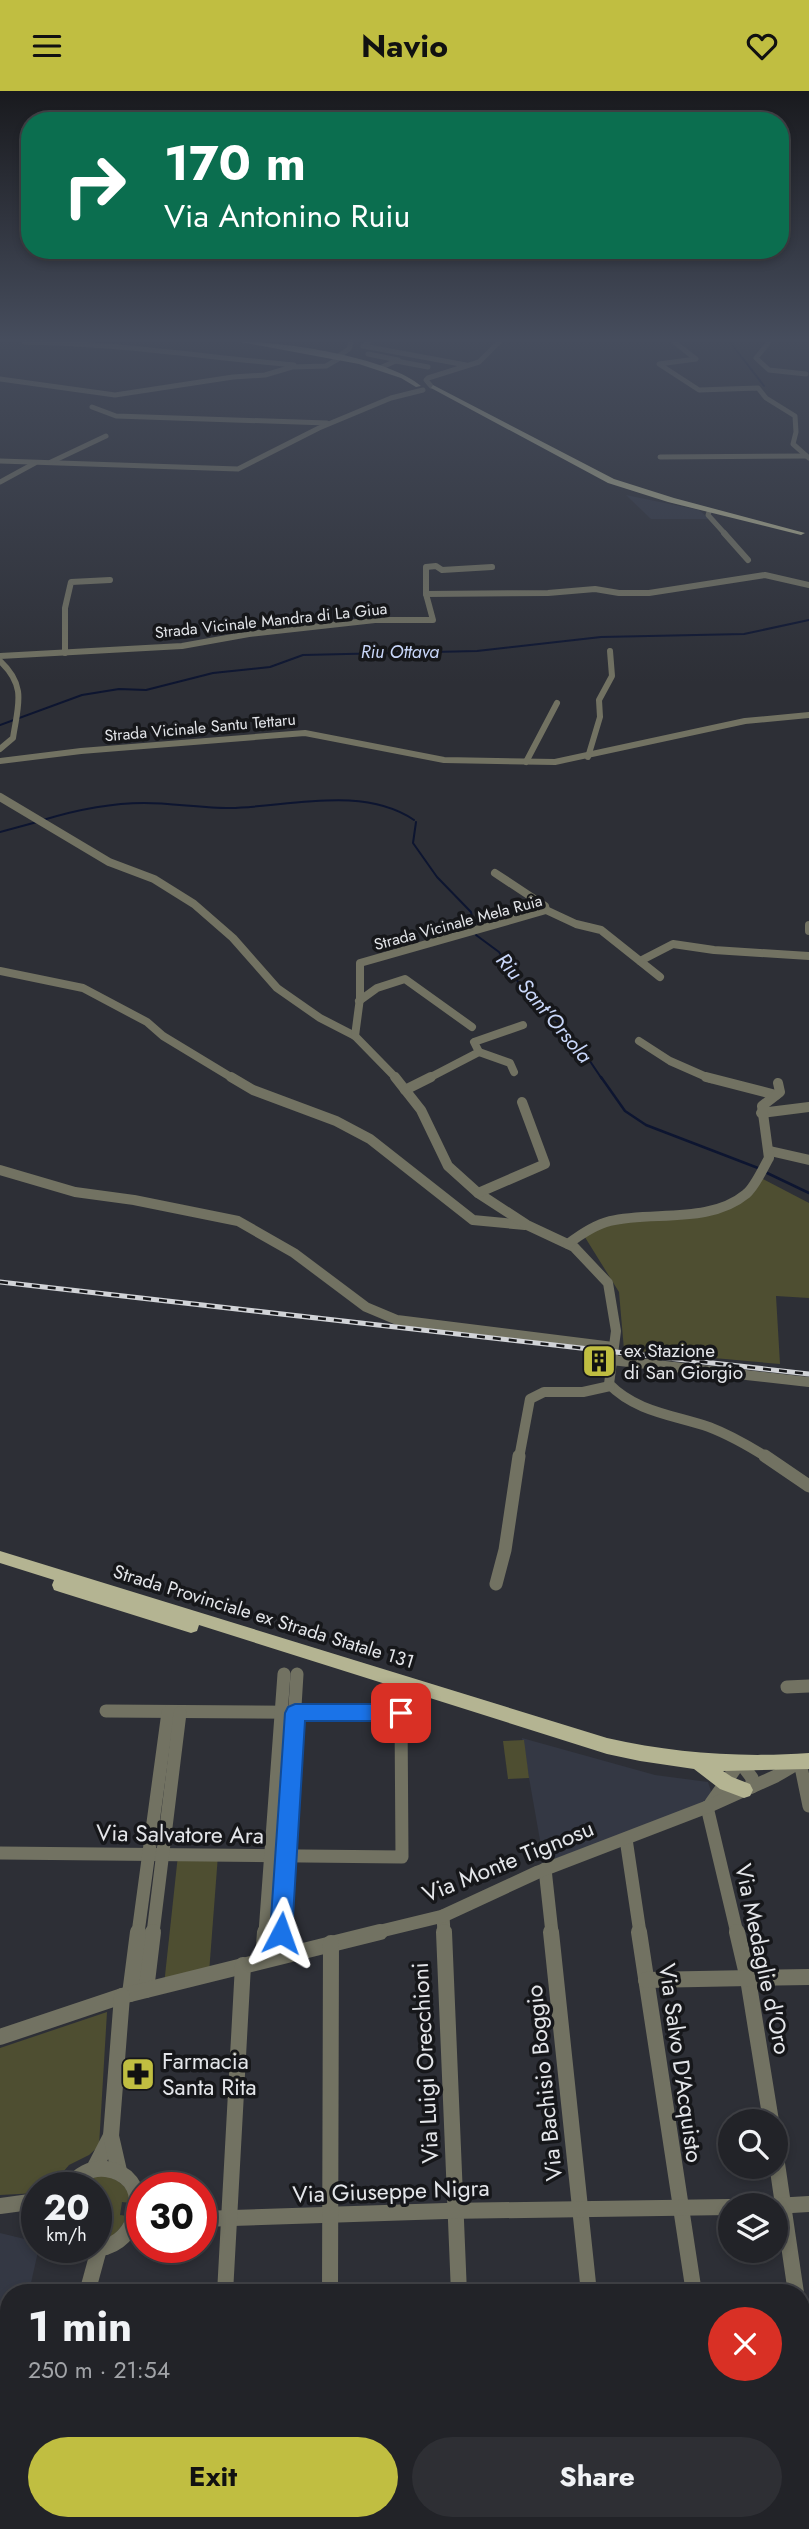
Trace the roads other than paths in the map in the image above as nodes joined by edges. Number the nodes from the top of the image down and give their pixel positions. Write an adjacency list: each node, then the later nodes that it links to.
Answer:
1 (64, 456): 10 (street)
2 (267, 456): 10 (street)
3 (556, 456): 12 (main road)
4 (560, 456): 13 (main road)
5 (660, 457): 6 (street)
6 (807, 457): 7 (street)
7 (713, 459)
8 (0, 461): 9 (street)
9 (36, 463): 10 (street); 11 (street)
10 (49, 463)
11 (0, 482)
12 (709, 512): 13 (main road); 14 (street)
13 (804, 538)
14 (748, 560)
15 (492, 567): 18 (street, Strada Vicinale Mandra di La Giua)
16 (110, 580): 20 (street)
17 (809, 585): 18 (street)
18 (426, 594): 20 (street, Strada Vicinale Mandra di La Giua)
19 (610, 651): 26 (street)
20 (65, 653): 21 (street, Strada Vicinale Mandra di La Giua)
21 (0, 656)
22 (0, 661): 25 (street)
23 (557, 703): 28 (street)
24 (809, 715): 26 (street, Strada Vicinale Santu Tettaru)
25 (0, 749)
26 (588, 757): 28 (street, Strada Vicinale Santu Tettaru)
27 (0, 761): 28 (street, Strada Vicinale Santu Tettaru)
28 (526, 762)
29 (0, 797): 41 (street)
30 (495, 873): 31 (street)
31 (546, 910): 35 (street, Strada Vicinale Mela Ruia); 38 (street, Strada Vicinale Mela Ruia)
32 (809, 925): 33 (street)
33 (809, 931)
34 (809, 956): 35 (street)
35 (640, 961): 37 (street, Strada Vicinale Mela Ruia)
36 (0, 971): 55 (street)
37 (660, 977)
38 (359, 1001): 40 (street); 41 (street, Strada Vicinale Mela Ruia)
39 (523, 1025): 43 (street)
40 (472, 1027)
41 (355, 1036): 46 (street)
42 (639, 1041): 47 (street)
43 (479, 1052): 44 (street); 46 (street)
44 (514, 1072)
45 (778, 1083): 47 (street)
46 (405, 1090): 54 (street)
47 (776, 1095): 50 (street)
48 (522, 1103): 54 (street)
49 (809, 1107): 50 (street)
50 (761, 1113): 51 (street)
51 (769, 1155): 52 (street); 56 (street)
52 (809, 1160)
53 (0, 1170): 57 (street)
54 (478, 1193): 55 (street)
55 (527, 1226): 56 (street)
56 (568, 1244): 57 (street)
57 (612, 1354): 58 (street); 59 (street)
58 (809, 1383)
59 (610, 1386): 60 (street); 63 (street)
60 (809, 1486)
61 (0, 1557): 70 (main road, Strada Provinciale ex Strada Statale 131)
62 (0, 1567): 70 (main road, Strada Provinciale ex Strada Statale 131)
63 (496, 1584)
64 (290, 1674): 69 (street)
65 (809, 1686): 66 (street)
66 (787, 1687)
67 (106, 1711): 68 (street)
68 (174, 1713): 69 (street); 80 (street)
69 (289, 1713): 82 (street); 82 (street, Via Salvatore Ara)
70 (579, 1739): 71 (main road)
71 (698, 1761): 73 (main road); 74 (main road)
72 (804, 1761): 73 (main road); 75 (street, Via Monte Tignosu); 76 (street)
73 (740, 1762): 74 (street); 75 (street)
74 (726, 1783): 75 (main road); 77 (street)
75 (748, 1789): 77 (street, Via Monte Tignosu)
76 (809, 1806)
77 (707, 1807): 78 (street, Via Monte Tignosu); 90 (street, Via Medaglie d'Oro)
78 (626, 1839): 83 (street, Via Monte Tignosu); 91 (street, Via Salvo D'Acquisto)
79 (0, 1847): 80 (street, Via Salvatore Ara)
80 (156, 1852): 81 (street, Via Salvatore Ara); 82 (street, Via Salvatore Ara); 92 (street); 93 (street)
81 (0, 1853)
82 (279, 1853): 86 (street); 87 (street)
83 (545, 1869): 84 (street, Via Monte Tignosu); 107 (street, Via Bachisio Boggio)
84 (443, 1916): 85 (street, Via Monte Tignosu); 108 (street, Via Luigi Orecchioni)
85 (331, 1943): 86 (street, Via Monte Tignosu); 109 (street)
86 (280, 1955): 87 (street, Via Monte Tignosu)
87 (263, 1959): 88 (street, Via Monte Tignosu)
88 (243, 1965): 92 (street, Via Monte Tignosu); 111 (street)
89 (809, 1977): 90 (street)
90 (747, 1979): 91 (street); 95 (street, Via Medaglie d'Oro)
91 (646, 1980): 106 (street, Via Salvo D'Acquisto)
92 (146, 1990): 93 (street, Via Monte Tignosu)
93 (126, 1995): 94 (street, Via Monte Tignosu); 96 (street)
94 (0, 2037)
95 (769, 2109)
96 (111, 2136): 97 (street); 98 (street)
97 (94, 2169): 98 (street); 99 (street)
98 (120, 2171): 100 (street)
99 (86, 2172)
100 (126, 2176)
101 (809, 2204): 103 (street)
102 (21, 2205): 104 (street)
103 (788, 2205)
104 (0, 2206)
105 (718, 2207): 106 (street, Via Giuseppe Nigra)
106 (679, 2209): 107 (street, Via Giuseppe Nigra); 121 (street, Via Salvo D'Acquisto)
107 (583, 2210): 108 (street, Via Giuseppe Nigra); 120 (street, Via Bachisio Boggio)
108 (457, 2211): 109 (street, Via Giuseppe Nigra); 119 (street, Via Luigi Orecchioni)
109 (330, 2216): 111 (street, Via Giuseppe Nigra); 118 (street)
110 (217, 2219): 111 (street, Via Giuseppe Nigra)
111 (230, 2219): 117 (street)
112 (126, 2234): 113 (street)
113 (112, 2244)
114 (788, 2249): 122 (street)
115 (91, 2263): 116 (street)
116 (89, 2284)
117 (226, 2284)
118 (330, 2284)
119 (459, 2284)
120 (589, 2284)
121 (692, 2284)
122 (794, 2284)

